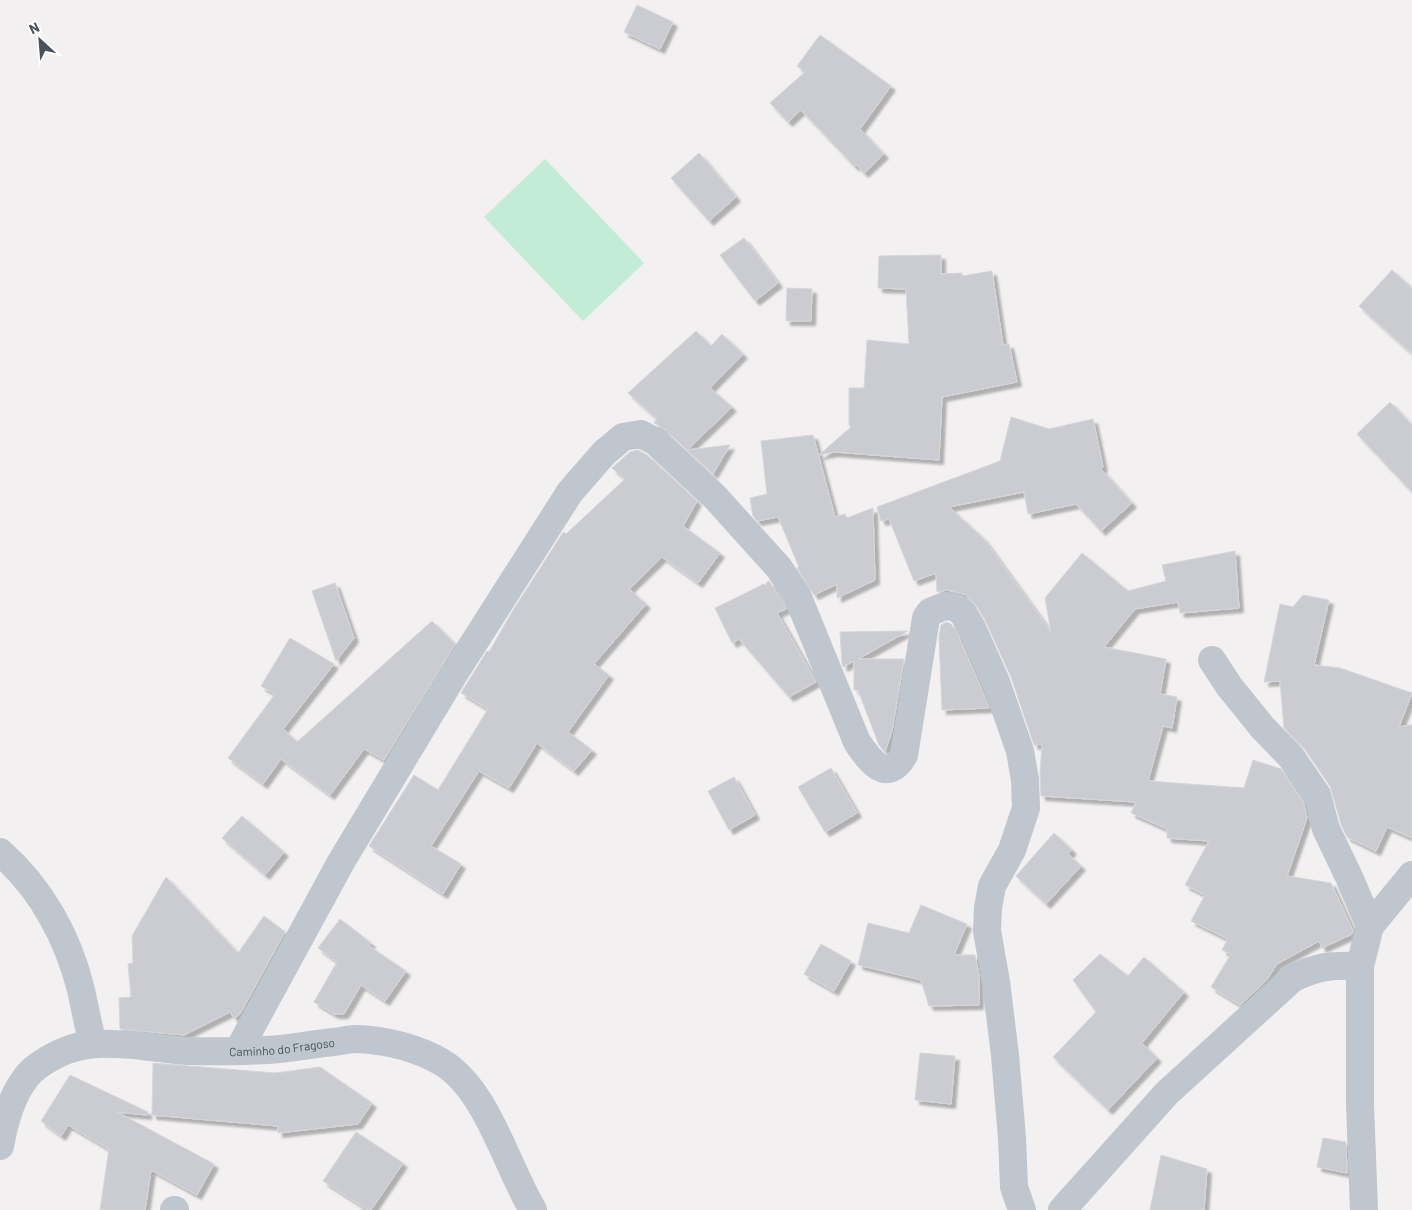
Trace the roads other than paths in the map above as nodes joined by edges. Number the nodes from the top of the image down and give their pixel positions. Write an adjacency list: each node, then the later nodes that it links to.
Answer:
1 (1212, 660): 4 (street)
2 (0, 852): 6 (street)
3 (1412, 874): 4 (street)
4 (1370, 926): 5 (street)
5 (1360, 966): 11 (street); 12 (street)
6 (93, 1044): 7 (street, Caminho do Fragoso); 8 (street, Caminho do Fragoso)
7 (238, 1051): 9 (street, Caminho do Fragoso); 10 (street)
8 (0, 1146)
9 (533, 1210)
10 (1022, 1210)
11 (1062, 1210)
12 (1364, 1210)

